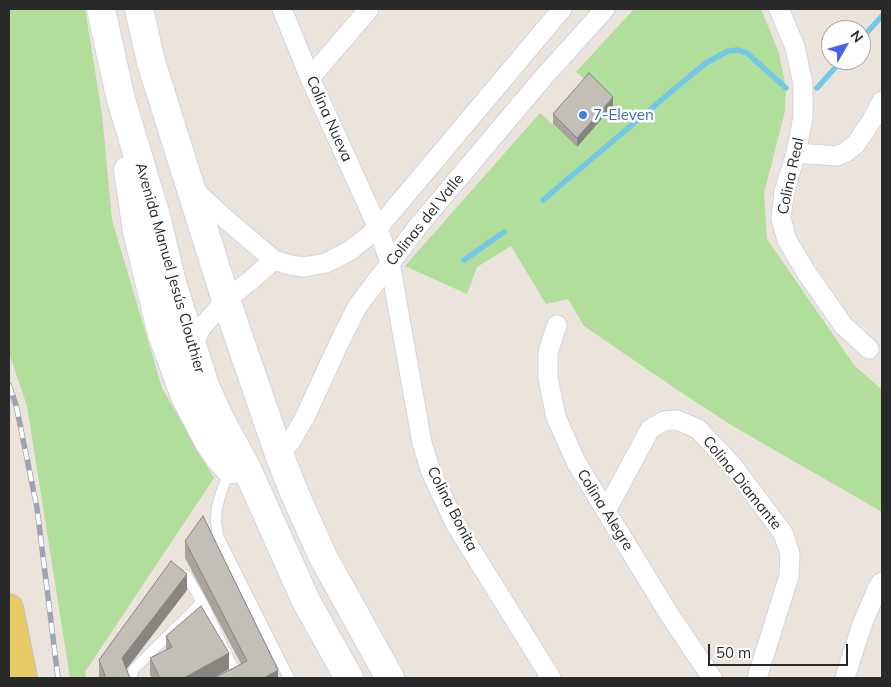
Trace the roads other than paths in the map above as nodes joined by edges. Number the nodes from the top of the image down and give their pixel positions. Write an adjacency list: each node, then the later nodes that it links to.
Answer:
1 (100, 9): 9 (street, Avenida Manuel Jesús Clouthier)
2 (139, 9): 12 (street)
3 (282, 9): 8 (street, Colina Nueva)
4 (369, 9): 8 (street)
5 (562, 9): 13 (street, Colinas del Valle)
6 (605, 9): 15 (street, Colinas del Valle)
7 (779, 9): 11 (street, Colina Real)
8 (310, 78): 13 (street, Colina Nueva)
9 (120, 96): 18 (street, Avenida Manuel Jesús Clouthier); 21 (street)
10 (882, 101): 11 (street)
11 (796, 153): 19 (street, Colina Real)
12 (191, 186): 14 (street, Colinas del Valle); 16 (street)
13 (378, 228): 14 (street, Colinas del Valle); 15 (street, Colina Nueva)
14 (274, 260): 16 (street)
15 (390, 263): 20 (street, Colinas del Valle); 33 (street, Colina Bonita)
16 (226, 300): 18 (street); 20 (street)
17 (557, 325): 22 (street, Colina Alegre)
18 (192, 348): 21 (street, Avenida Manuel Jesús Clouthier)
19 (869, 349)
20 (278, 454): 21 (street); 32 (street)
21 (239, 469): 30 (lane); 31 (street, Avenida Manuel Jesús Clouthier)
22 (606, 511): 34 (street, Colina Alegre); 35 (street, Colina Diamante)
23 (186, 575): 25 (lane)
24 (881, 586): 36 (street)
25 (202, 602): 28 (lane); 29 (lane)
26 (9, 608): 27 (main road)
27 (23, 678)
28 (131, 678)
29 (225, 678)
30 (289, 678)
31 (349, 678)
32 (390, 678)
33 (551, 678)
34 (712, 678)
35 (757, 678)
36 (845, 678)

